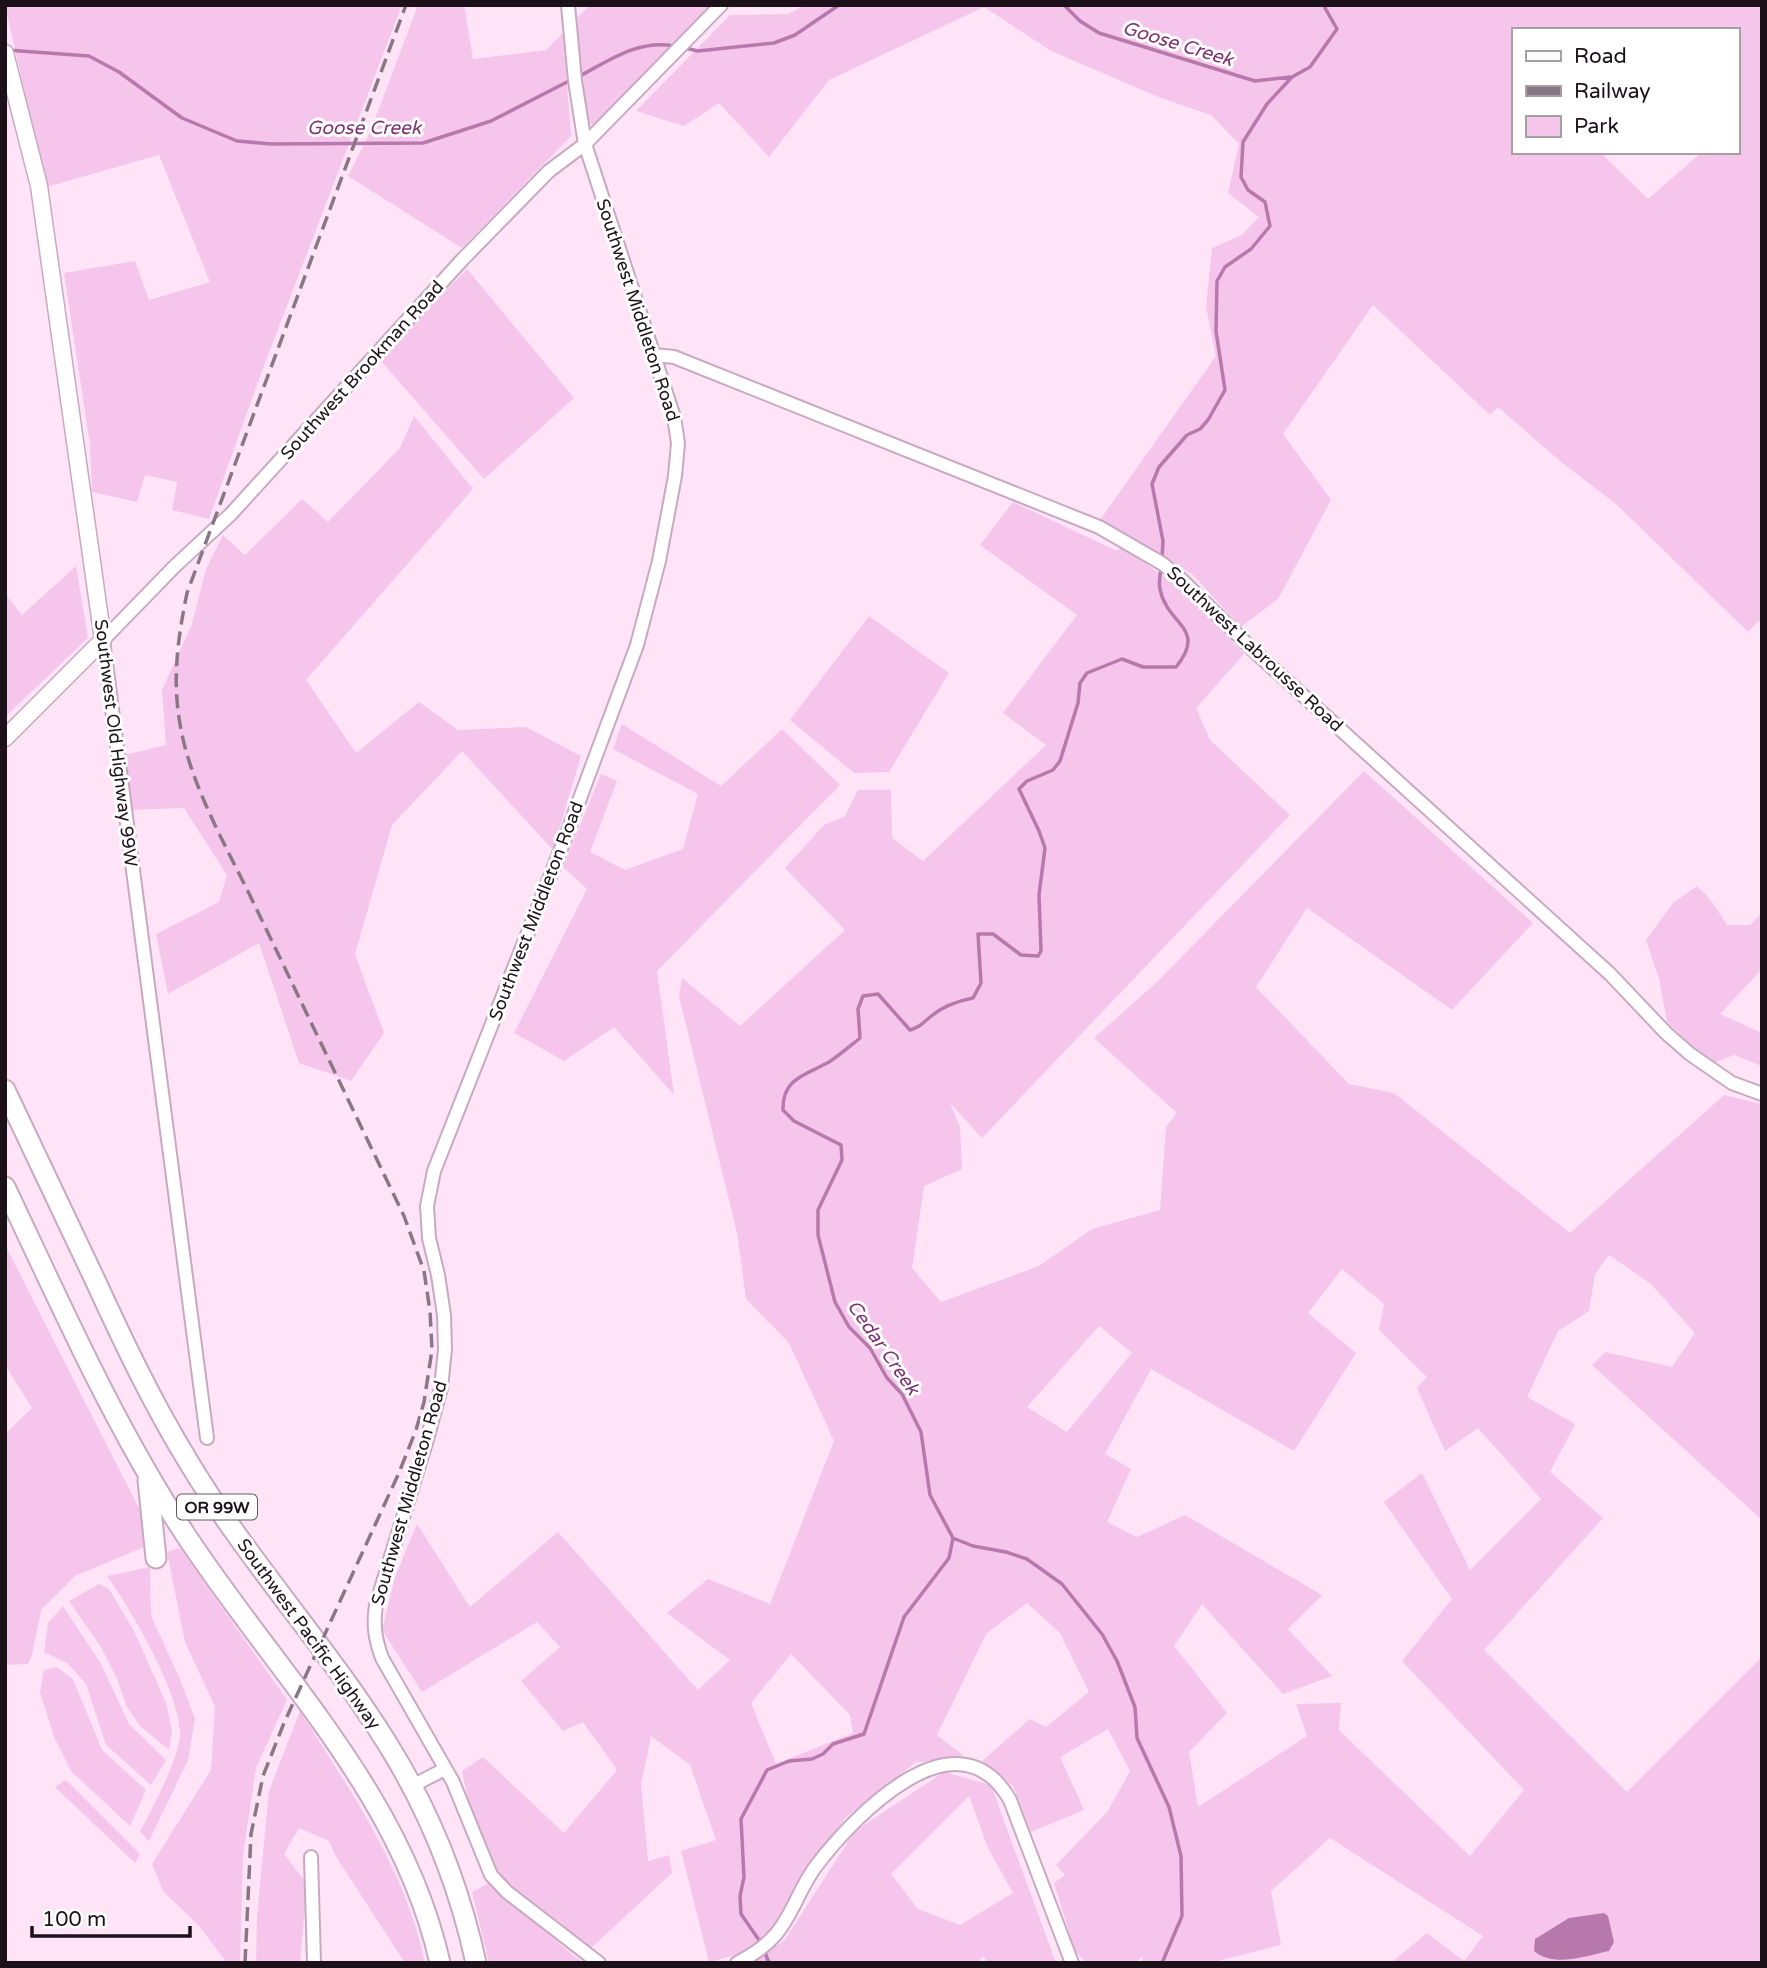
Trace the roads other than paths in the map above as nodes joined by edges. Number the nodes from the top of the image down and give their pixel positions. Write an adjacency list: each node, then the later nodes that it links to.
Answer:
1 (568, 5): 4 (street, Southwest Middleton Road)
2 (720, 5): 4 (street, Southwest Brookman Road)
3 (5, 52): 6 (street, Southwest Old Highway 99W)
4 (585, 145): 5 (street, Southwest Middleton Road); 6 (street, Southwest Brookman Road)
5 (654, 355): 9 (street, Southwest Labrousse Road); 14 (street, Southwest Middleton Road)
6 (103, 640): 7 (street, Southwest Brookman Road); 11 (street, Southwest Old Highway 99W)
7 (5, 738)
8 (5, 1090): 15 (highway, Southwest Pacific Highway / OR 99W)
9 (1762, 1094)
10 (5, 1187): 12 (highway, OR 99W)
11 (207, 1438)
12 (147, 1472): 13 (highway); 19 (highway, OR 99W)
13 (156, 1558)
14 (445, 1769): 15 (street); 21 (street, Southwest Middleton Road)
15 (412, 1786): 20 (highway, Southwest Pacific Highway / OR 99W)
16 (311, 1857): 18 (street)
17 (738, 1962): 22 (street)
18 (314, 1963)
19 (440, 1963)
20 (476, 1963)
21 (599, 1963)
22 (1072, 1963)

